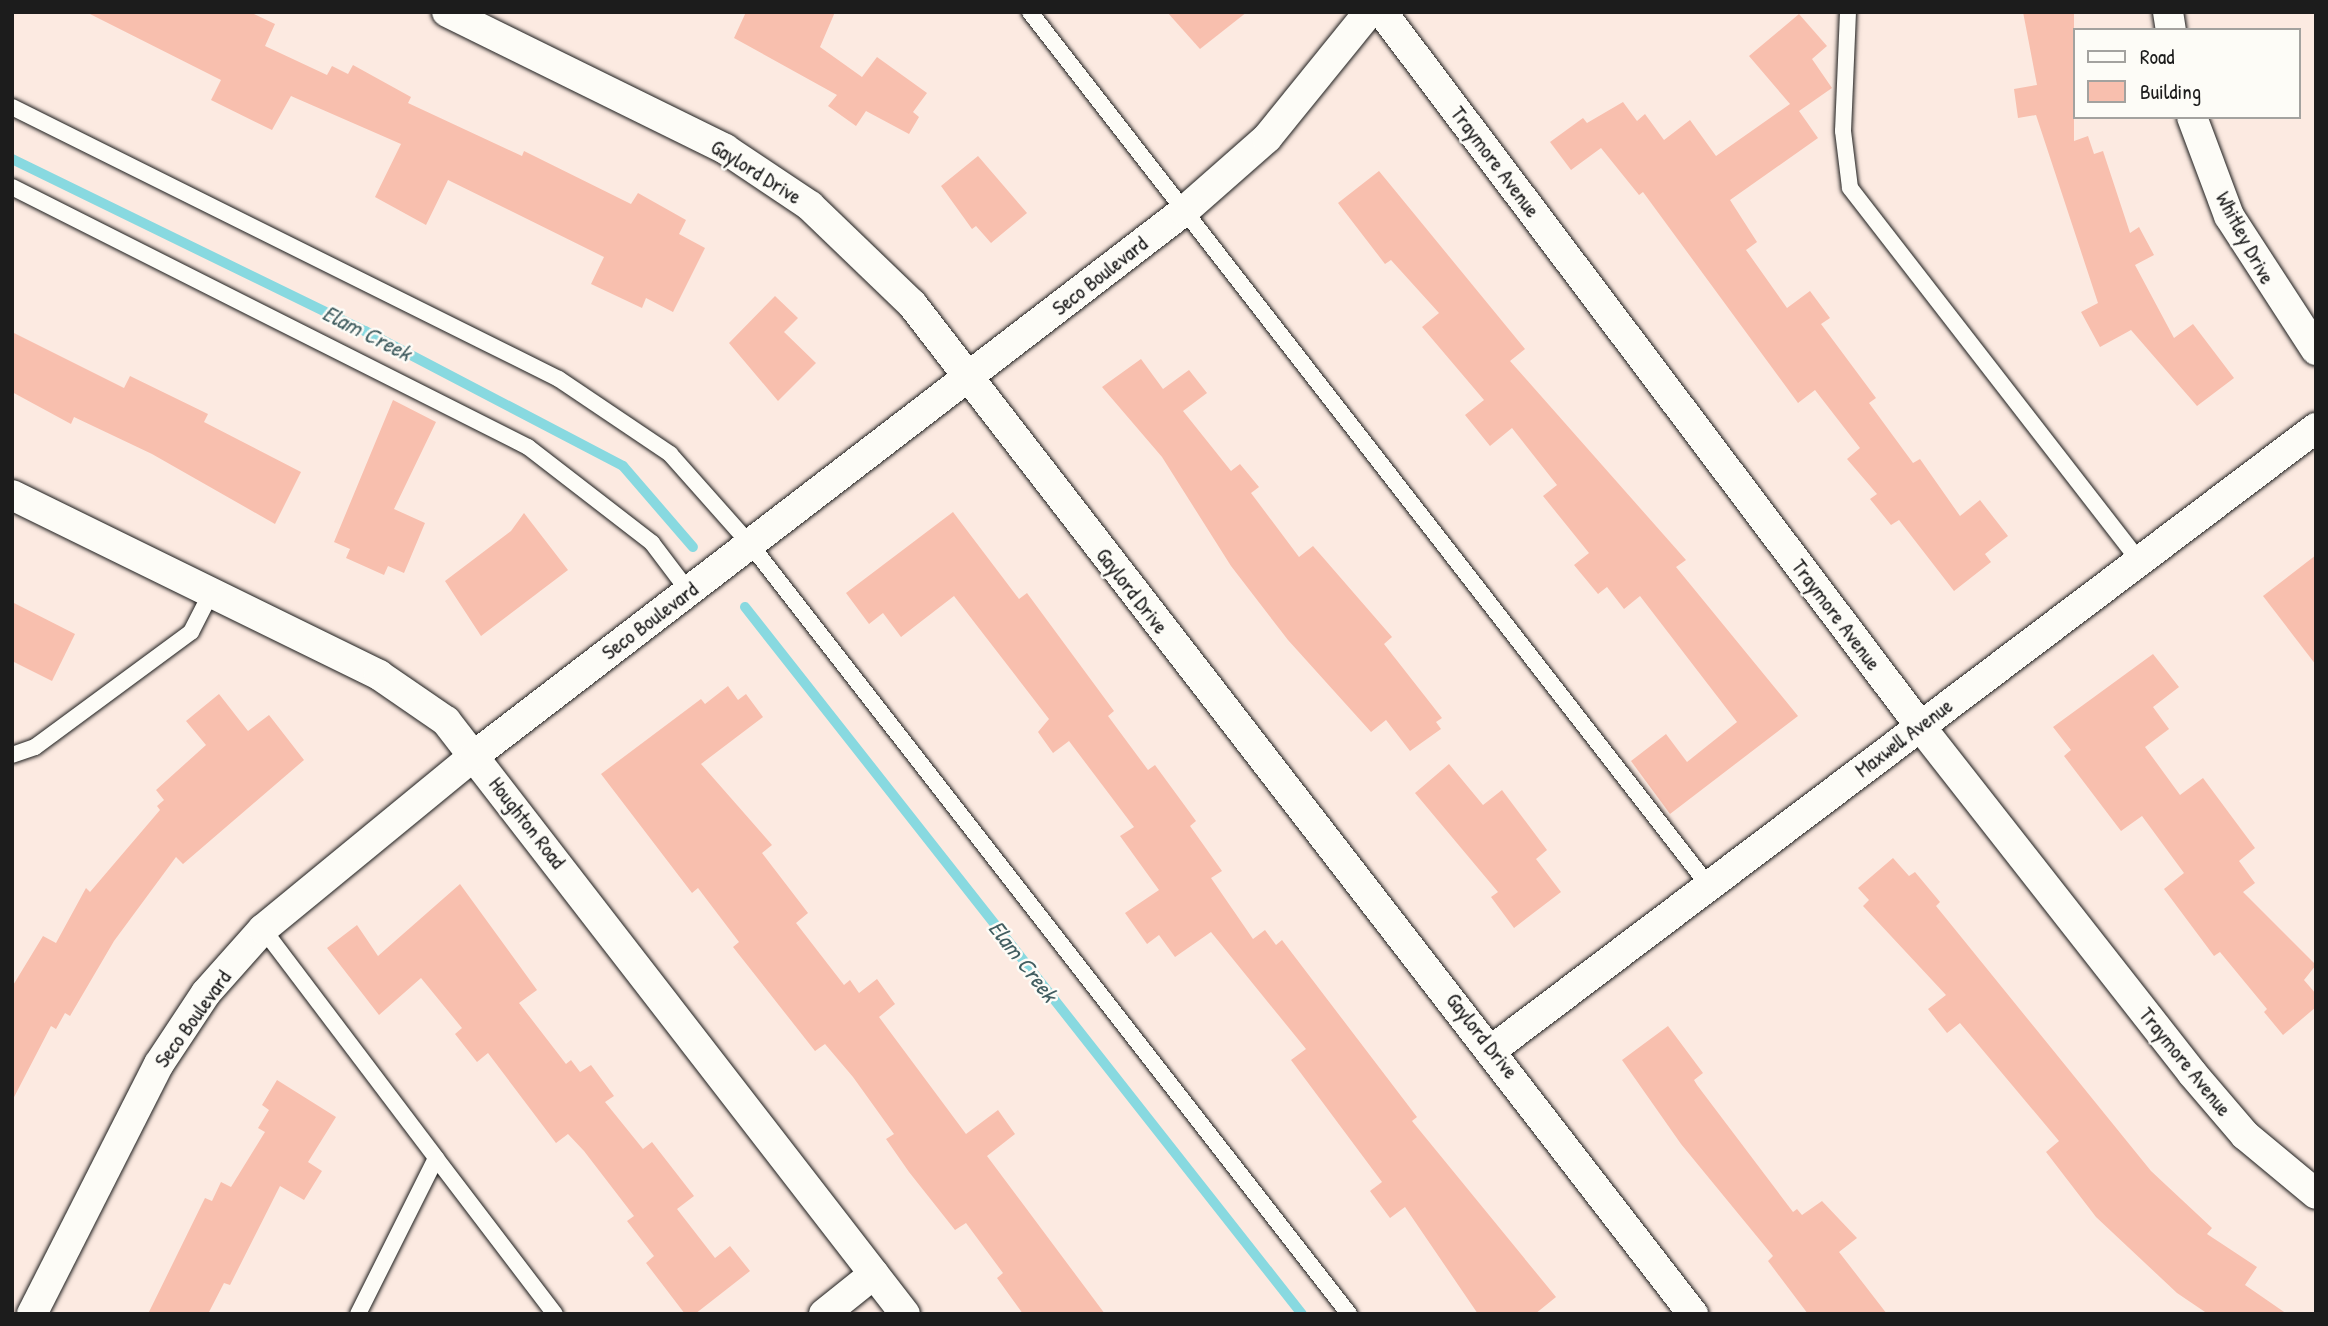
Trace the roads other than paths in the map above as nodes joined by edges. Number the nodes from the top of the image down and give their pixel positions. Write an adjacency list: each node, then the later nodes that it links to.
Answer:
1 (447, 12): 11 (street, Gaylord Drive)
2 (1030, 12): 9 (lane)
3 (1369, 12): 9 (street, Seco Boulevard)
4 (1382, 12): 18 (street, Traymore Avenue)
5 (1848, 12): 15 (lane)
6 (12, 107): 14 (lane)
7 (2193, 119): 10 (street, Whitley Drive)
8 (12, 187): 16 (lane)
9 (1184, 211): 11 (street, Seco Boulevard); 21 (lane)
10 (2316, 350)
11 (966, 380): 14 (street, Seco Boulevard); 23 (street, Gaylord Drive)
12 (2316, 428): 15 (street, Maxwell Avenue)
13 (12, 495): 17 (street, Houghton Road)
14 (750, 544): 16 (street, Seco Boulevard); 32 (lane)
15 (2139, 561): 18 (street, Maxwell Avenue)
16 (689, 592): 20 (street, Seco Boulevard)
17 (211, 593): 19 (lane); 20 (street, Houghton Road)
18 (1920, 726): 21 (street, Maxwell Avenue); 25 (street, Traymore Avenue)
19 (12, 755)
20 (475, 755): 22 (street, Seco Boulevard); 26 (street, Houghton Road)
21 (1709, 886): 23 (street, Maxwell Avenue)
22 (263, 929): 24 (lane); 27 (street, Seco Boulevard)
23 (1493, 1049): 33 (street, Gaylord Drive)
24 (436, 1158): 28 (lane); 29 (lane)
25 (2316, 1194)
26 (874, 1274): 30 (street); 31 (street, Houghton Road)
27 (32, 1314)
28 (358, 1314)
29 (555, 1314)
30 (824, 1314)
31 (905, 1314)
32 (1349, 1314)
33 (1693, 1314)

